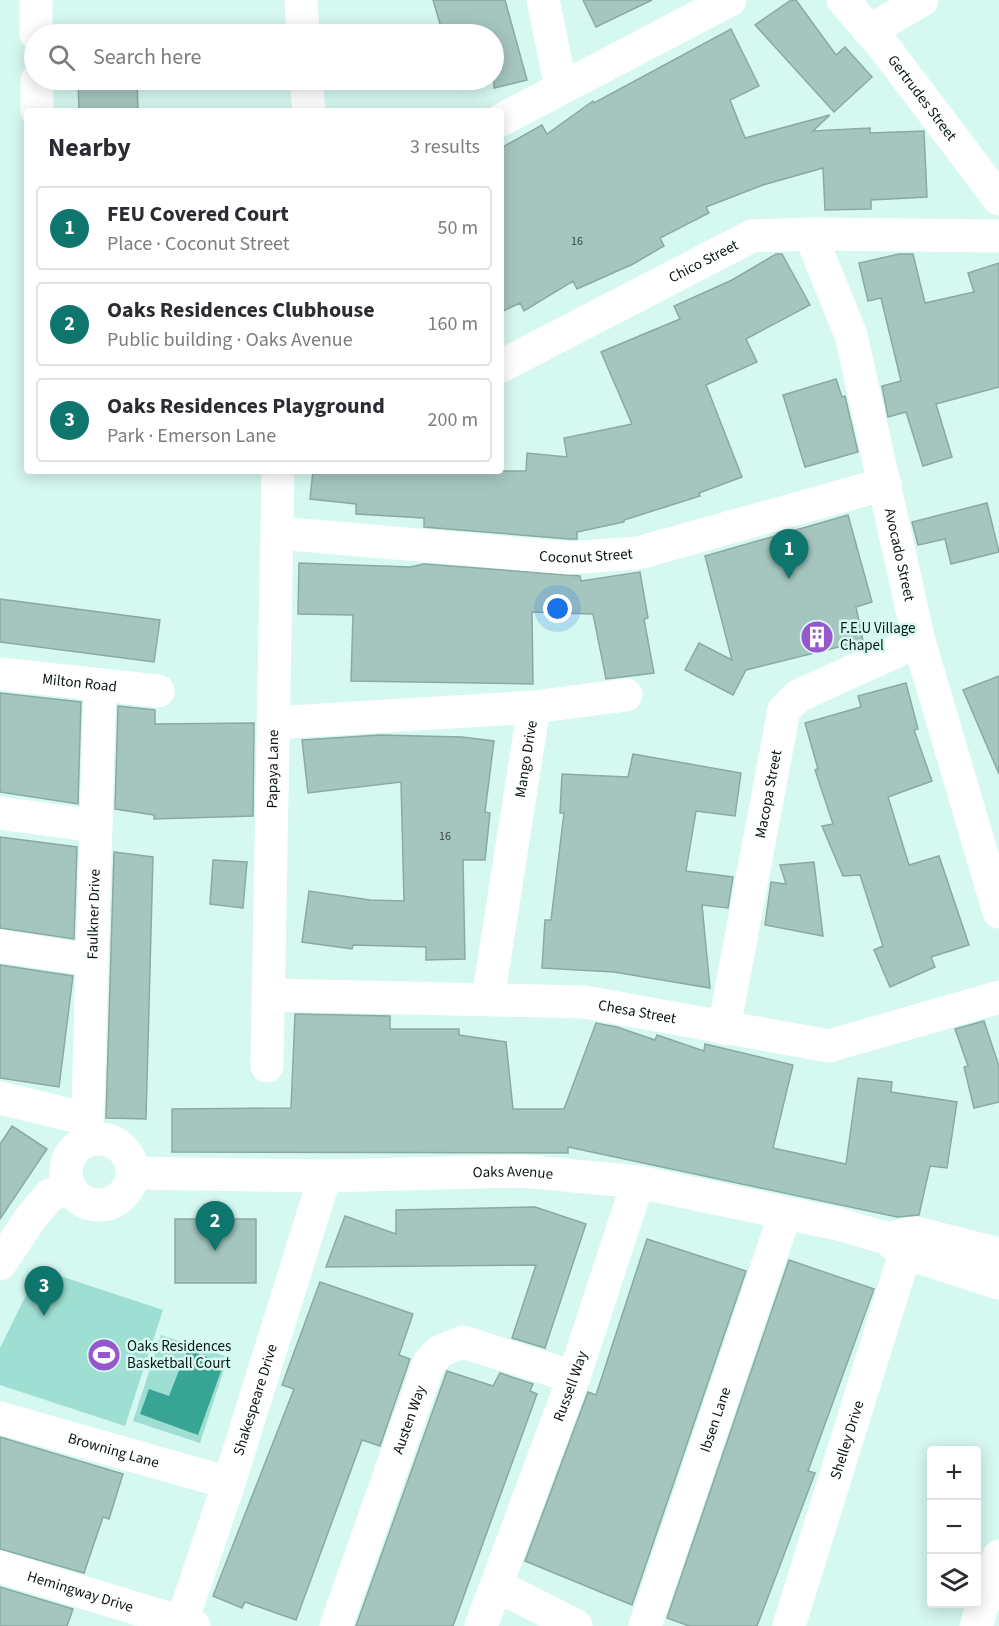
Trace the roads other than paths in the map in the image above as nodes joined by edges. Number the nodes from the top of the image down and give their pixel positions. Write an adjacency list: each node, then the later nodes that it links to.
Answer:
1 (36, 0): 7 (street)
2 (301, 0): 8 (street)
3 (543, 0): 10 (street)
4 (730, 0): 10 (street)
5 (843, 0): 9 (street, Gertrudes Street)
6 (922, 0): 9 (street)
7 (36, 24)
8 (302, 24)
9 (869, 31): 16 (street, Gertrudes Street)
10 (561, 88): 15 (street)
11 (37, 90): 13 (street)
12 (307, 90): 14 (street)
13 (38, 108)
14 (309, 108)
15 (504, 118)
16 (999, 199)
17 (810, 234): 18 (street, Chico Street); 19 (street, Chico Street); 21 (street, Avocado Street)
18 (999, 236)
19 (504, 364)
20 (278, 474): 22 (street, Papaya Lane)
21 (885, 484): 22 (street, Coconut Street); 23 (street, Avocado Street)
22 (278, 533): 29 (street, Papaya Lane)
23 (919, 641): 32 (street, Avocado Street); 38 (street, Macopa Street)
24 (0, 674): 25 (street, Milton Road)
25 (100, 685): 26 (street, Milton Road); 31 (street, Faulkner Drive)
26 (158, 691)
27 (626, 695): 28 (street)
28 (534, 707): 29 (street, Mango Drive); 37 (street, Mango Drive)
29 (273, 723): 35 (street, Papaya Lane)
30 (0, 813): 31 (street)
31 (96, 826): 34 (street, Faulkner Drive)
32 (999, 912)
33 (0, 946): 34 (street)
34 (90, 960): 41 (street, Faulkner Drive)
35 (268, 995): 37 (street, Chesa Street); 39 (street, Papaya Lane)
36 (999, 998): 38 (street, Chesa Street)
37 (488, 999): 38 (street, Chesa Street)
38 (724, 1028)
39 (267, 1066)
40 (0, 1098): 41 (street)
41 (87, 1130): 42 (street); 45 (street)
42 (133, 1173): 43 (street, Oaks Avenue); 45 (street)
43 (325, 1176): 44 (street, Oaks Avenue); 53 (street, Shakespeare Drive)
44 (638, 1182): 46 (street, Oaks Avenue); 51 (street, Russell Way)
45 (69, 1187): 49 (street)
46 (785, 1214): 47 (street, Oaks Avenue); 61 (street, Ibsen Lane)
47 (896, 1245): 48 (street, Oaks Avenue); 50 (street, Oaks Avenue); 62 (street, Shelley Drive)
48 (999, 1254)
49 (0, 1264)
50 (999, 1283)
51 (574, 1377): 56 (street, Russell Way); 58 (street, Austen Way)
52 (0, 1418): 53 (street, Browning Lane)
53 (229, 1483): 57 (street, Shakespeare Drive)
54 (999, 1556): 63 (street)
55 (0, 1567): 57 (street, Hemingway Drive)
56 (498, 1586): 59 (street, Russell Way); 60 (street)
57 (188, 1624)
58 (336, 1626)
59 (482, 1626)
60 (576, 1626)
61 (645, 1626)
62 (789, 1626)
63 (976, 1626)

